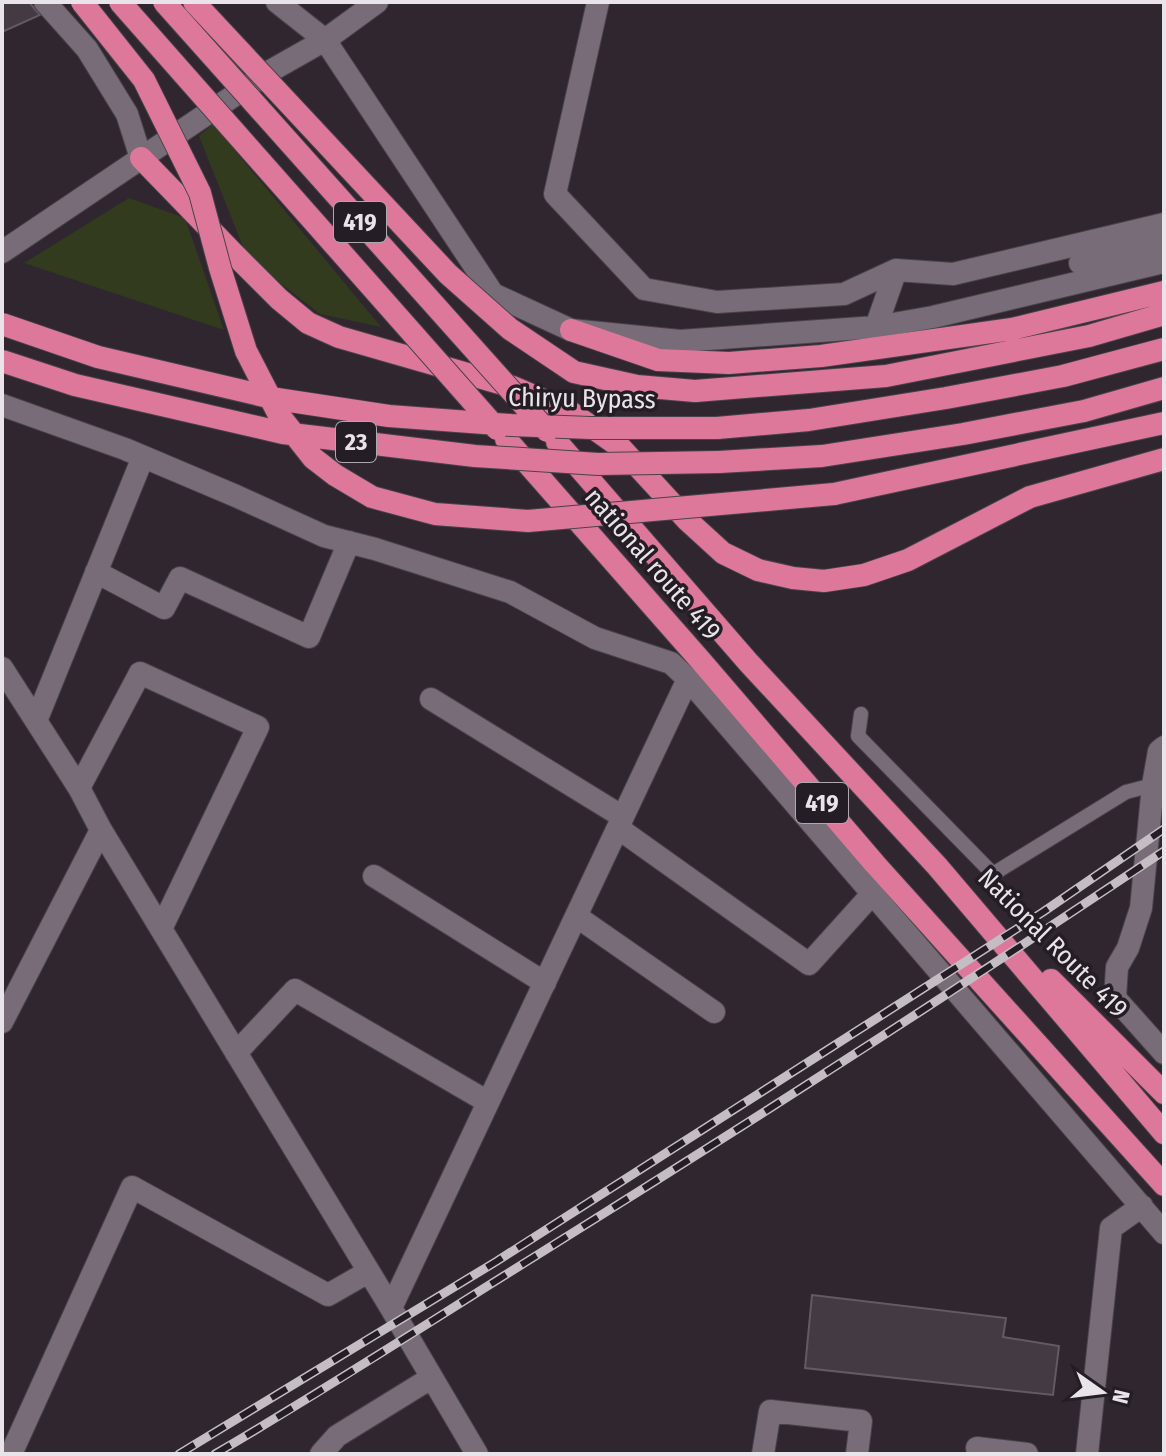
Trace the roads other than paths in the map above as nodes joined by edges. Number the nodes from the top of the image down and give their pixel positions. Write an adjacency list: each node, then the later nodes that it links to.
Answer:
1 (45, 2): 10 (street)
2 (82, 2): 26 (highway, bridge)
3 (120, 2): 54 (highway, national route 419 / 419, bridge)
4 (164, 2): 41 (highway, national route 419 / 419, bridge)
5 (194, 2): 18 (highway, bridge)
6 (277, 2): 9 (street)
7 (377, 2): 9 (street)
8 (598, 2): 16 (street)
9 (325, 40): 10 (street); 21 (street)
10 (141, 158): 13 (street); 28 (highway)
11 (1164, 224): 16 (street)
12 (1164, 243): 15 (street)
13 (2, 252)
14 (1164, 262): 20 (street)
15 (1080, 263)
16 (896, 270): 20 (street)
17 (1164, 292): 21 (highway)
18 (1164, 314)
19 (2, 324): 22 (highway, Chiryu Bypass / 23, bridge)
20 (876, 327): 21 (street)
21 (571, 330)
22 (1164, 349)
23 (2, 361): 24 (highway, 23, bridge)
24 (1164, 388)
25 (2, 405): 27 (street)
26 (1164, 423)
27 (143, 457): 29 (street); 30 (street)
28 (1164, 459)
29 (349, 542): 30 (street); 32 (street)
30 (96, 572): 35 (street)
31 (2, 668): 35 (street)
32 (688, 679): 39 (street); 43 (street)
33 (431, 699): 39 (street)
34 (861, 714): 37 (lane)
35 (36, 721): 38 (street)
36 (1164, 747): 37 (street)
37 (1153, 785): 50 (street)
38 (79, 788): 40 (street); 45 (street)
39 (621, 822): 43 (street); 44 (street)
40 (101, 830): 45 (street); 48 (street)
41 (937, 866): 51 (highway, National Route 419 / 419); 53 (highway, national route 419 / 419)
42 (374, 876): 46 (street)
43 (873, 893): 55 (street)
44 (576, 916): 46 (street); 47 (street)
45 (161, 929): 49 (street)
46 (545, 983): 52 (street)
47 (714, 1012)
48 (2, 1022)
49 (236, 1053): 52 (street); 57 (street)
50 (1164, 1053)
51 (1164, 1093)
52 (488, 1102): 58 (street)
53 (1164, 1133)
54 (1164, 1185)
55 (1142, 1206): 56 (street); 67 (street)
56 (1164, 1233)
57 (368, 1272): 58 (street); 61 (street)
58 (391, 1308): 59 (street)
59 (431, 1378): 62 (street); 63 (street)
60 (977, 1448): 66 (street)
61 (11, 1454)
62 (321, 1454)
63 (477, 1454)
64 (763, 1454): 65 (street)
65 (857, 1454)
66 (1027, 1454)
67 (1087, 1454)

